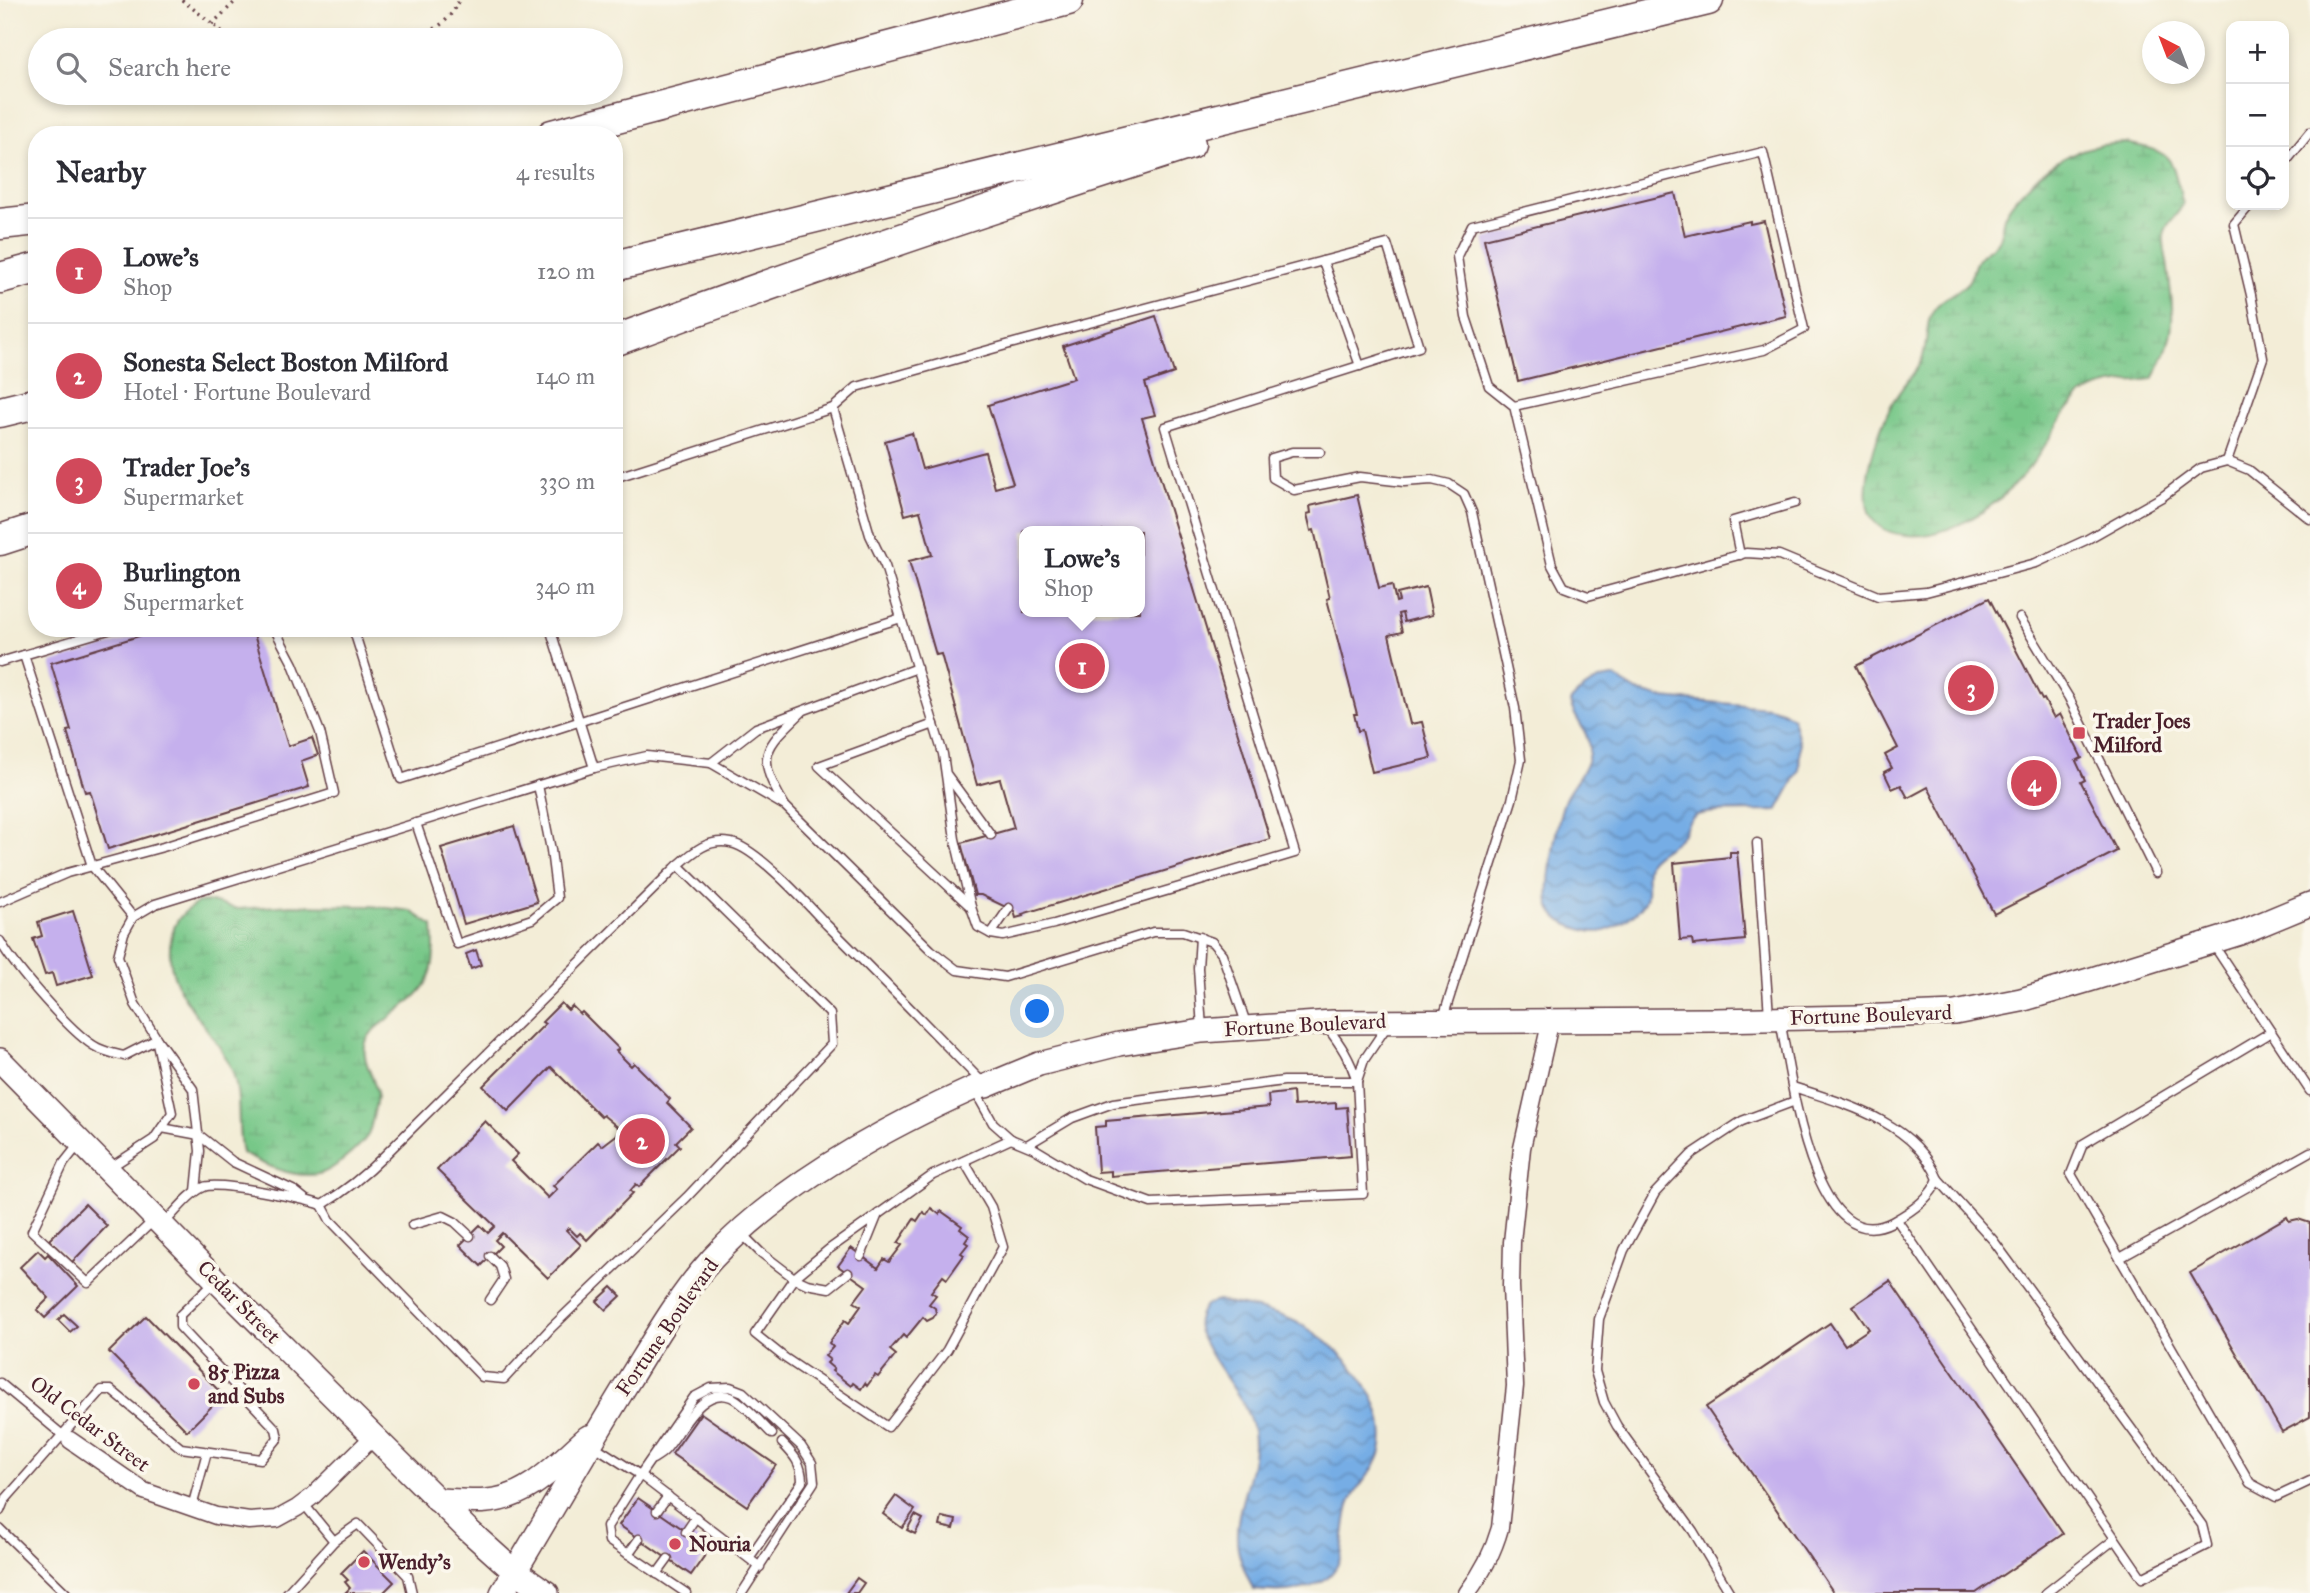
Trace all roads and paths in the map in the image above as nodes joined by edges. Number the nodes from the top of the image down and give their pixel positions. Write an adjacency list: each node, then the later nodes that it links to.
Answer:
1 (182, 0): 6 (path)
2 (237, 0): 6 (path)
3 (459, 0): 8 (path)
4 (1068, 0): 10 (highway)
5 (1708, 0): 9 (highway)
6 (212, 24): 7 (path)
7 (217, 28)
8 (435, 28)
9 (1406, 74): 17 (highway); 20 (highway)
10 (586, 126)
11 (2310, 132): 12 (lane)
12 (2289, 158)
13 (2246, 210): 27 (lane)
14 (28, 221): 15 (highway)
15 (0, 224)
16 (1324, 261): 21 (lane); 21 (lane); 24 (lane)
17 (623, 264)
18 (28, 270): 19 (highway)
19 (0, 278)
20 (623, 338)
21 (1360, 366): 62 (lane)
22 (28, 405): 25 (highway)
23 (1514, 405): 23 (lane); 33 (lane)
24 (833, 408): 28 (lane); 34 (lane)
25 (0, 412)
26 (1320, 452): 68 (lane)
27 (2227, 461): 30 (lane); 33 (lane)
28 (623, 475)
29 (1795, 503): 33 (lane)
30 (2310, 519)
31 (28, 531): 32 (highway)
32 (0, 540)
33 (1740, 555)
34 (901, 618): 42 (lane); 44 (lane)
35 (2020, 618): 56 (lane)
36 (85, 637): 40 (lane)
37 (279, 637): 55 (lane)
38 (356, 637): 44 (lane)
39 (553, 637): 44 (lane)
40 (24, 655): 41 (lane); 55 (lane)
41 (0, 662)
42 (917, 668): 43 (lane); 45 (lane)
43 (804, 710): 46 (lane); 50 (lane)
44 (579, 722): 47 (lane)
45 (934, 724): 48 (lane); 59 (lane)
46 (711, 763): 47 (lane); 50 (lane)
47 (594, 768): 49 (lane)
48 (946, 775): 52 (lane); 59 (lane)
49 (538, 785): 51 (lane); 51 (lane)
50 (785, 806): 63 (lane)
51 (416, 823): 61 (lane)
52 (991, 835)
53 (1757, 843): 67 (lane)
54 (678, 865): 77 (lane); 92 (lane); 92 (lane)
55 (92, 866): 57 (lane); 61 (lane)
56 (2156, 873)
57 (0, 902)
58 (2310, 904): 65 (main road, Fortune Boulevard)
59 (971, 907): 62 (lane)
60 (1009, 908): 62 (lane)
61 (133, 916): 74 (lane)
62 (991, 934)
63 (1200, 937): 71 (lane); 72 (lane)
64 (0, 941): 74 (lane)
65 (2211, 941): 67 (main road, Fortune Boulevard); 73 (lane)
66 (1551, 1019): 67 (main road, Fortune Boulevard); 68 (main road, Fortune Boulevard); 134 (street)
67 (1775, 1019): 78 (lane)
68 (1442, 1020): 69 (main road, Fortune Boulevard)
69 (1391, 1021): 70 (main road, Fortune Boulevard); 76 (lane)
70 (1323, 1022): 71 (main road, Fortune Boulevard); 76 (lane)
71 (1247, 1027): 72 (main road, Fortune Boulevard)
72 (1202, 1031): 77 (main road, Fortune Boulevard)
73 (2271, 1032): 79 (lane); 101 (lane)
74 (157, 1039): 81 (lane); 82 (lane)
75 (0, 1060): 84 (main road, Cedar Street)
76 (1357, 1081): 85 (lane); 85 (lane)
77 (980, 1087): 83 (lane); 97 (main road, Fortune Boulevard)
78 (1793, 1087): 80 (lane); 89 (lane)
79 (2310, 1091)
80 (1795, 1101): 94 (lane); 142 (lane)
81 (162, 1128): 82 (lane); 88 (lane)
82 (198, 1135): 90 (lane); 91 (lane)
83 (1011, 1139): 85 (lane); 87 (lane)
84 (81, 1141): 88 (main road, Cedar Street); 95 (lane)
85 (1027, 1145)
86 (2310, 1152): 101 (lane)
87 (964, 1161): 93 (lane); 103 (lane)
88 (108, 1169): 95 (main road, Cedar Street)
89 (1938, 1179): 94 (lane); 126 (lane)
90 (196, 1191): 91 (lane); 95 (lane)
91 (308, 1201): 92 (lane)
92 (322, 1205)
93 (878, 1214): 100 (lane); 103 (lane)
94 (1896, 1220): 126 (lane)
95 (159, 1222): 104 (main road, Cedar Street)
96 (412, 1225): 98 (lane)
97 (740, 1232): 103 (lane); 108 (main road, Fortune Boulevard)
98 (470, 1236)
99 (490, 1256): 105 (lane)
100 (861, 1256)
101 (2120, 1258): 115 (lane)
102 (848, 1273): 103 (lane)
103 (794, 1278)
104 (216, 1280): 109 (main road, Cedar Street); 112 (lane)
105 (490, 1300)
106 (0, 1382): 110 (lane, Old Cedar Street)
107 (772, 1434): 113 (lane)
108 (596, 1435): 114 (lane); 117 (main road); 132 (main road, Fortune Boulevard)
109 (374, 1436): 117 (main road, Cedar Street); 118 (street, Old Cedar Street)
110 (66, 1437): 112 (lane); 119 (street, Old Cedar Street); 120 (lane)
111 (782, 1443): 129 (lane)
112 (207, 1452): 119 (lane)
113 (648, 1462): 114 (lane); 131 (lane)
114 (640, 1475): 116 (lane); 128 (lane)
115 (2310, 1481)
116 (668, 1496): 121 (lane); 122 (lane)
117 (437, 1500): 132 (main road, Cedar Street)
118 (303, 1503): 119 (street, Old Cedar Street); 127 (lane)
119 (192, 1507)
120 (0, 1511)
121 (657, 1511)
122 (696, 1517): 124 (lane); 129 (lane)
123 (0, 1529): 135 (lane)
124 (686, 1532)
125 (639, 1539): 128 (lane)
126 (2115, 1539): 143 (lane)
127 (334, 1541): 136 (lane); 137 (lane)
128 (628, 1554): 133 (lane)
129 (748, 1558): 131 (lane)
130 (668, 1559): 133 (lane)
131 (760, 1567): 141 (lane)
132 (515, 1571): 138 (main road, Fortune Boulevard); 139 (main road, Cedar Street)
133 (657, 1574): 140 (lane)
134 (1475, 1590)
135 (66, 1593)
136 (287, 1593)
137 (412, 1593)
138 (502, 1593)
139 (547, 1593)
140 (686, 1593)
141 (742, 1593)
142 (1730, 1593)
143 (2046, 1593)

